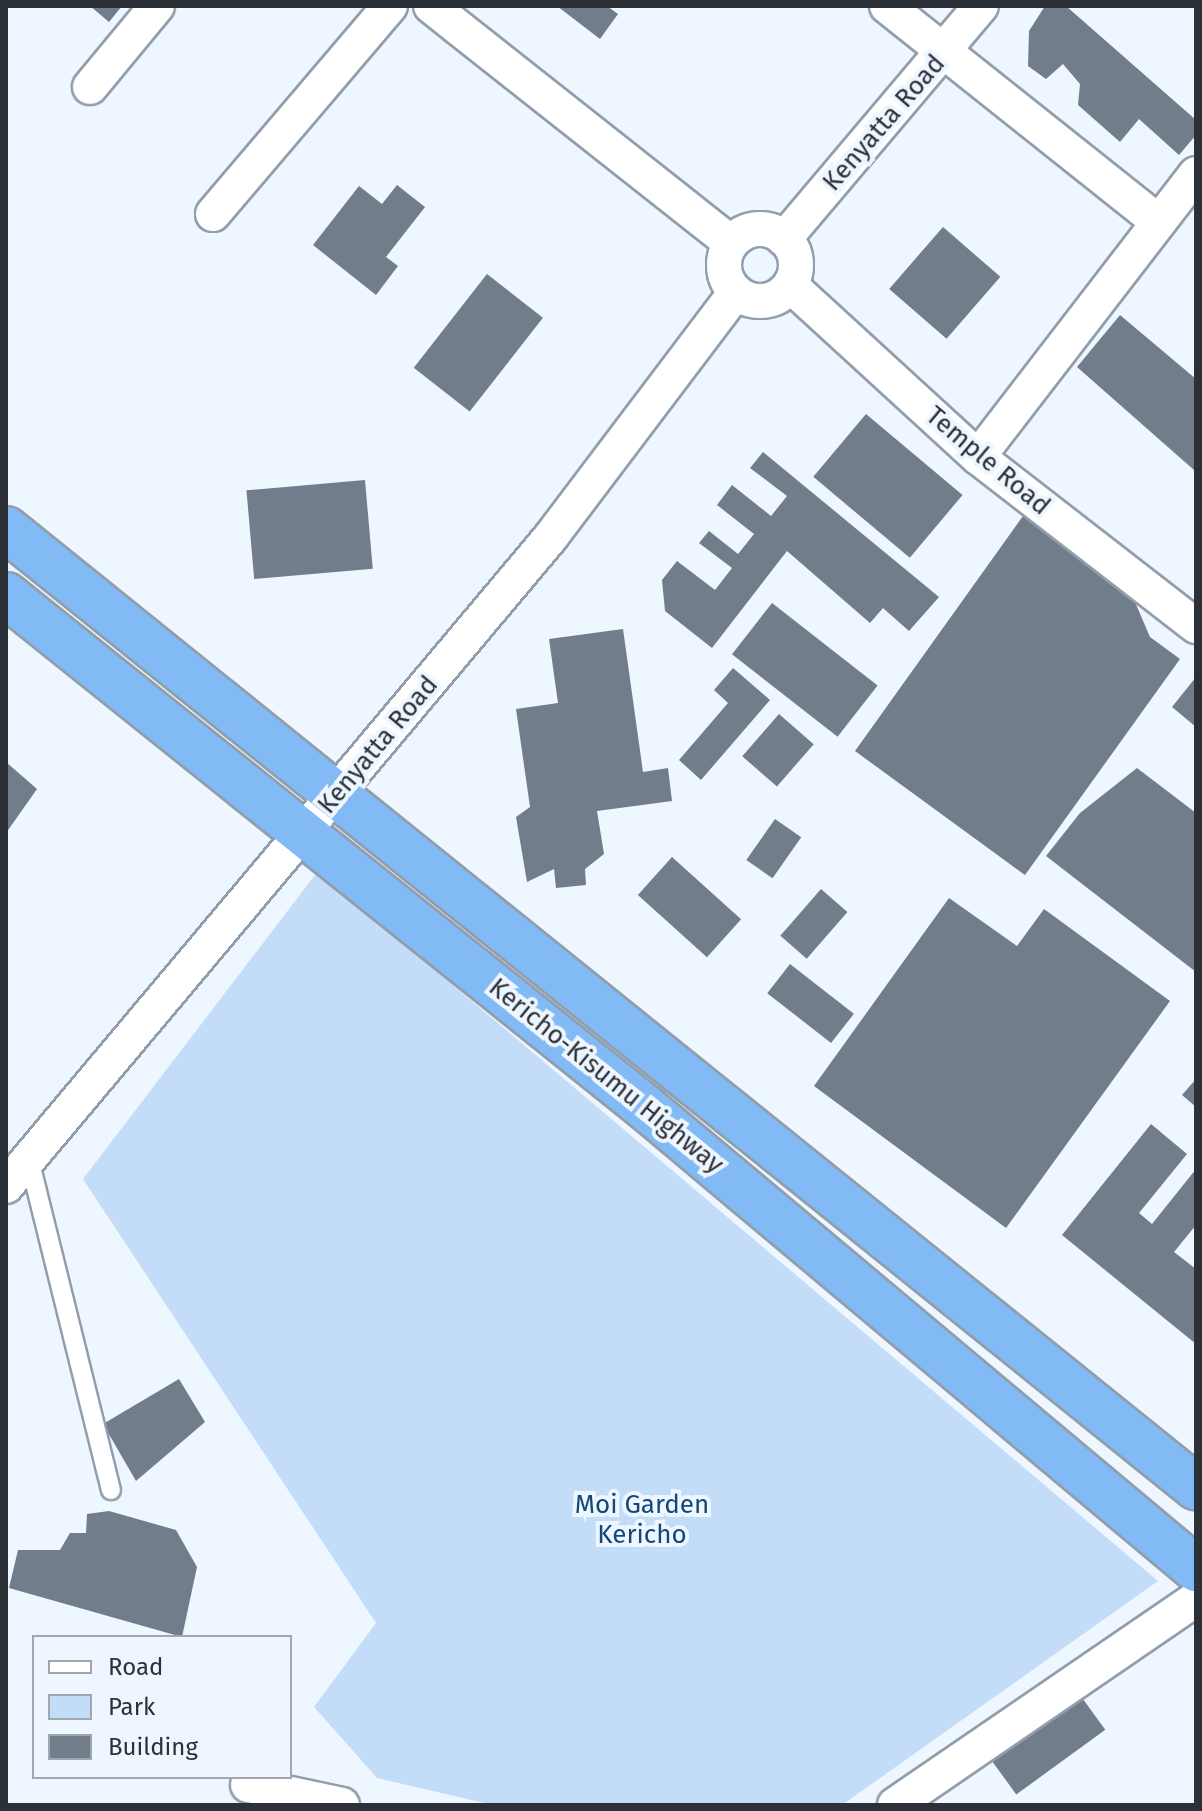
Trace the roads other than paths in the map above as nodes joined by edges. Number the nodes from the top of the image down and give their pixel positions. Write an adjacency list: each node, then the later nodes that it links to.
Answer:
1 (157, 6): 7 (street)
2 (390, 6): 9 (street)
3 (431, 6): 12 (street)
4 (887, 6): 6 (street)
5 (981, 6): 6 (street, Kenyatta Road)
6 (946, 52): 10 (street); 11 (street, Kenyatta Road)
7 (90, 87)
8 (1196, 174): 10 (street)
9 (213, 214)
10 (1159, 222): 15 (street)
11 (784, 239): 12 (street); 13 (street)
12 (731, 243): 14 (street)
13 (790, 285): 14 (street); 15 (street, Temple Road)
14 (736, 292): 19 (street, Kenyatta Road)
15 (978, 457): 18 (street, Temple Road)
16 (6, 529): 19 (highway, Kericho-Kisumu Highway)
17 (6, 595): 20 (highway, Kericho-Kisumu Highway)
18 (1194, 619)
19 (340, 792): 20 (street, Kenyatta Road); 22 (highway, Kericho-Kisumu Highway)
20 (304, 832): 21 (street, Kenyatta Road); 24 (highway, Kericho-Kisumu Highway)
21 (18, 1174): 23 (lane)
22 (1196, 1487)
23 (111, 1490)
24 (1196, 1569)
25 (1196, 1599): 28 (street)
26 (248, 1785): 27 (street)
27 (342, 1805)
28 (895, 1805)

